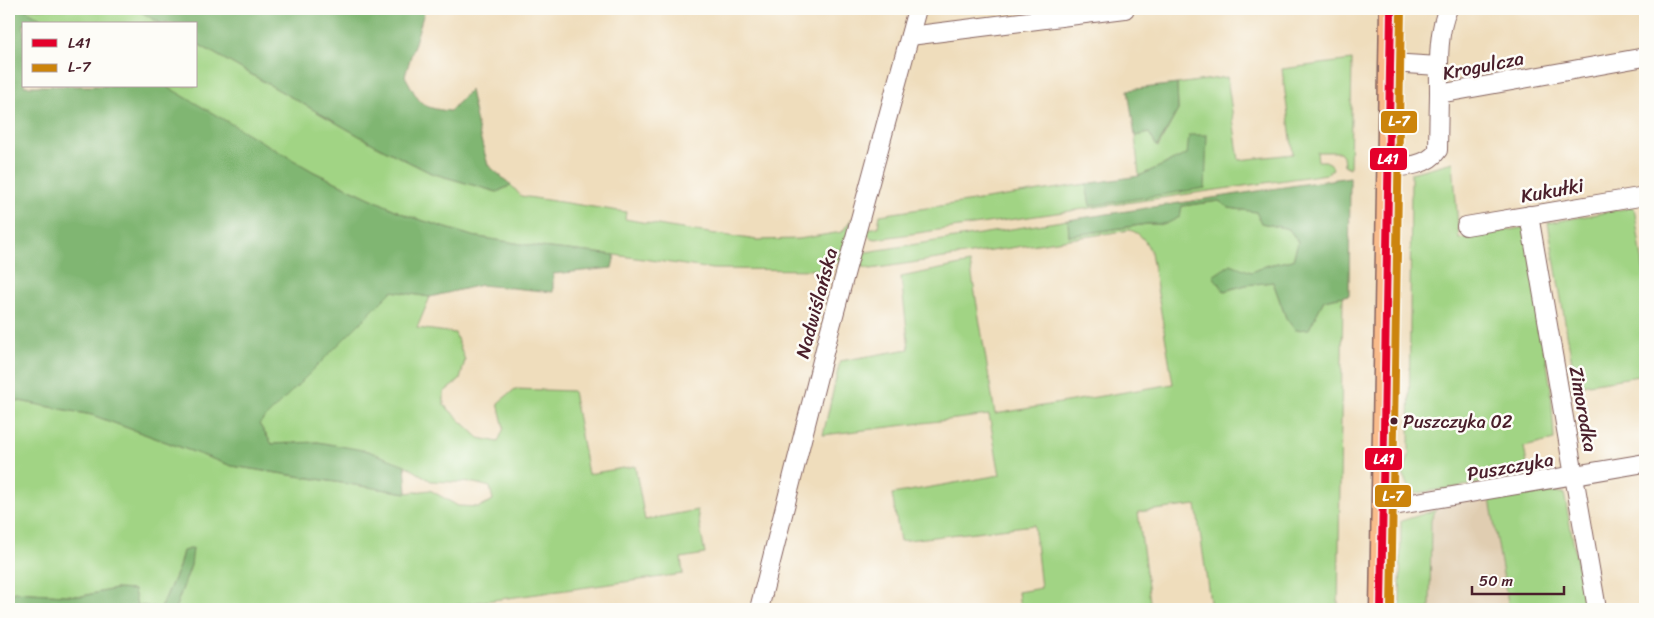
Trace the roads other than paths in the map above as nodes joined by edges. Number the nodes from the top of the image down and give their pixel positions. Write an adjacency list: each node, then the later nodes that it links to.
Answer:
1 (917, 9): 5 (street, Nadwiślańska)
2 (1125, 9): 5 (street)
3 (1391, 9): 7 (main road)
4 (1448, 9): 8 (street)
5 (910, 36): 17 (street, Nadwiślańska)
6 (1645, 57): 9 (street, Krogulcza)
7 (1390, 63): 8 (street); 10 (main road)
8 (1439, 66): 9 (street)
9 (1439, 94): 10 (street, Krogulcza)
10 (1387, 168): 16 (main road)
11 (1645, 196): 12 (street, Kukułki)
12 (1529, 215): 13 (street, Kukułki); 15 (street, Zimorodka)
13 (1466, 226)
14 (1645, 463): 15 (street, Puszczyka)
15 (1574, 476): 16 (street, Puszczyka); 19 (street, Zimorodka)
16 (1382, 508): 18 (main road)
17 (759, 609)
18 (1381, 609)
19 (1597, 609)

